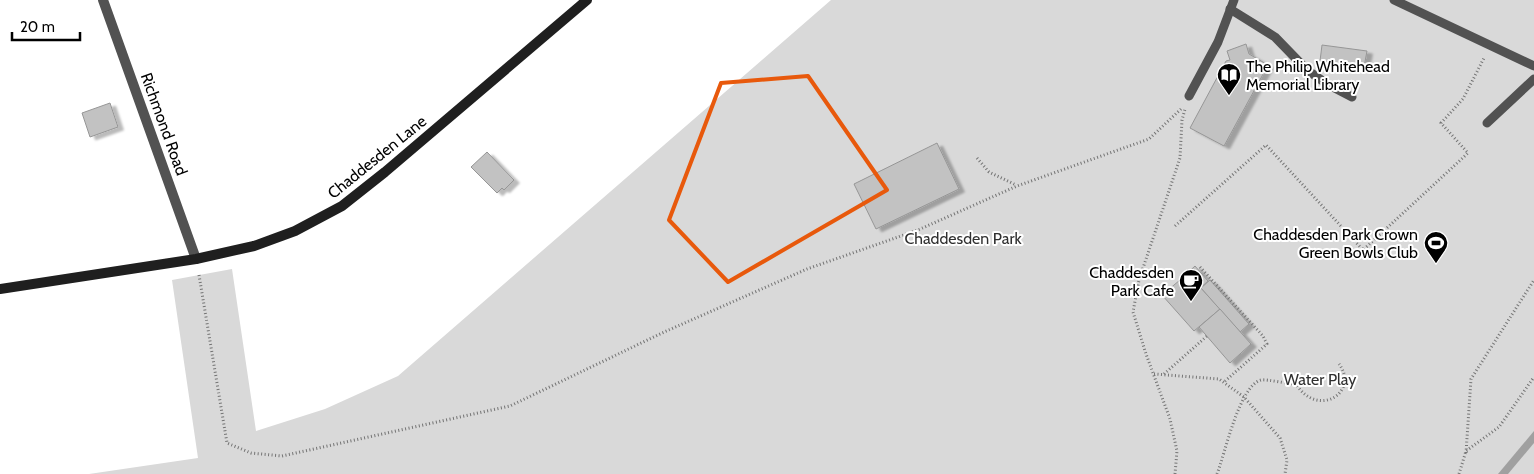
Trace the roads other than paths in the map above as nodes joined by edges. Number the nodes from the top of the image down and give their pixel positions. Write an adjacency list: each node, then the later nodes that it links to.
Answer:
1 (103, 0): 11 (street, Richmond Road)
2 (1234, 0): 5 (lane)
3 (1394, 0): 6 (lane)
4 (586, 1): 11 (street, Chaddesden Lane)
5 (1230, 9): 8 (lane); 9 (lane)
6 (1534, 66)
7 (1534, 78): 10 (lane)
8 (1189, 96)
9 (1352, 97)
10 (1487, 123)
11 (196, 259): 12 (street, Chaddesden Lane)
12 (0, 289)

